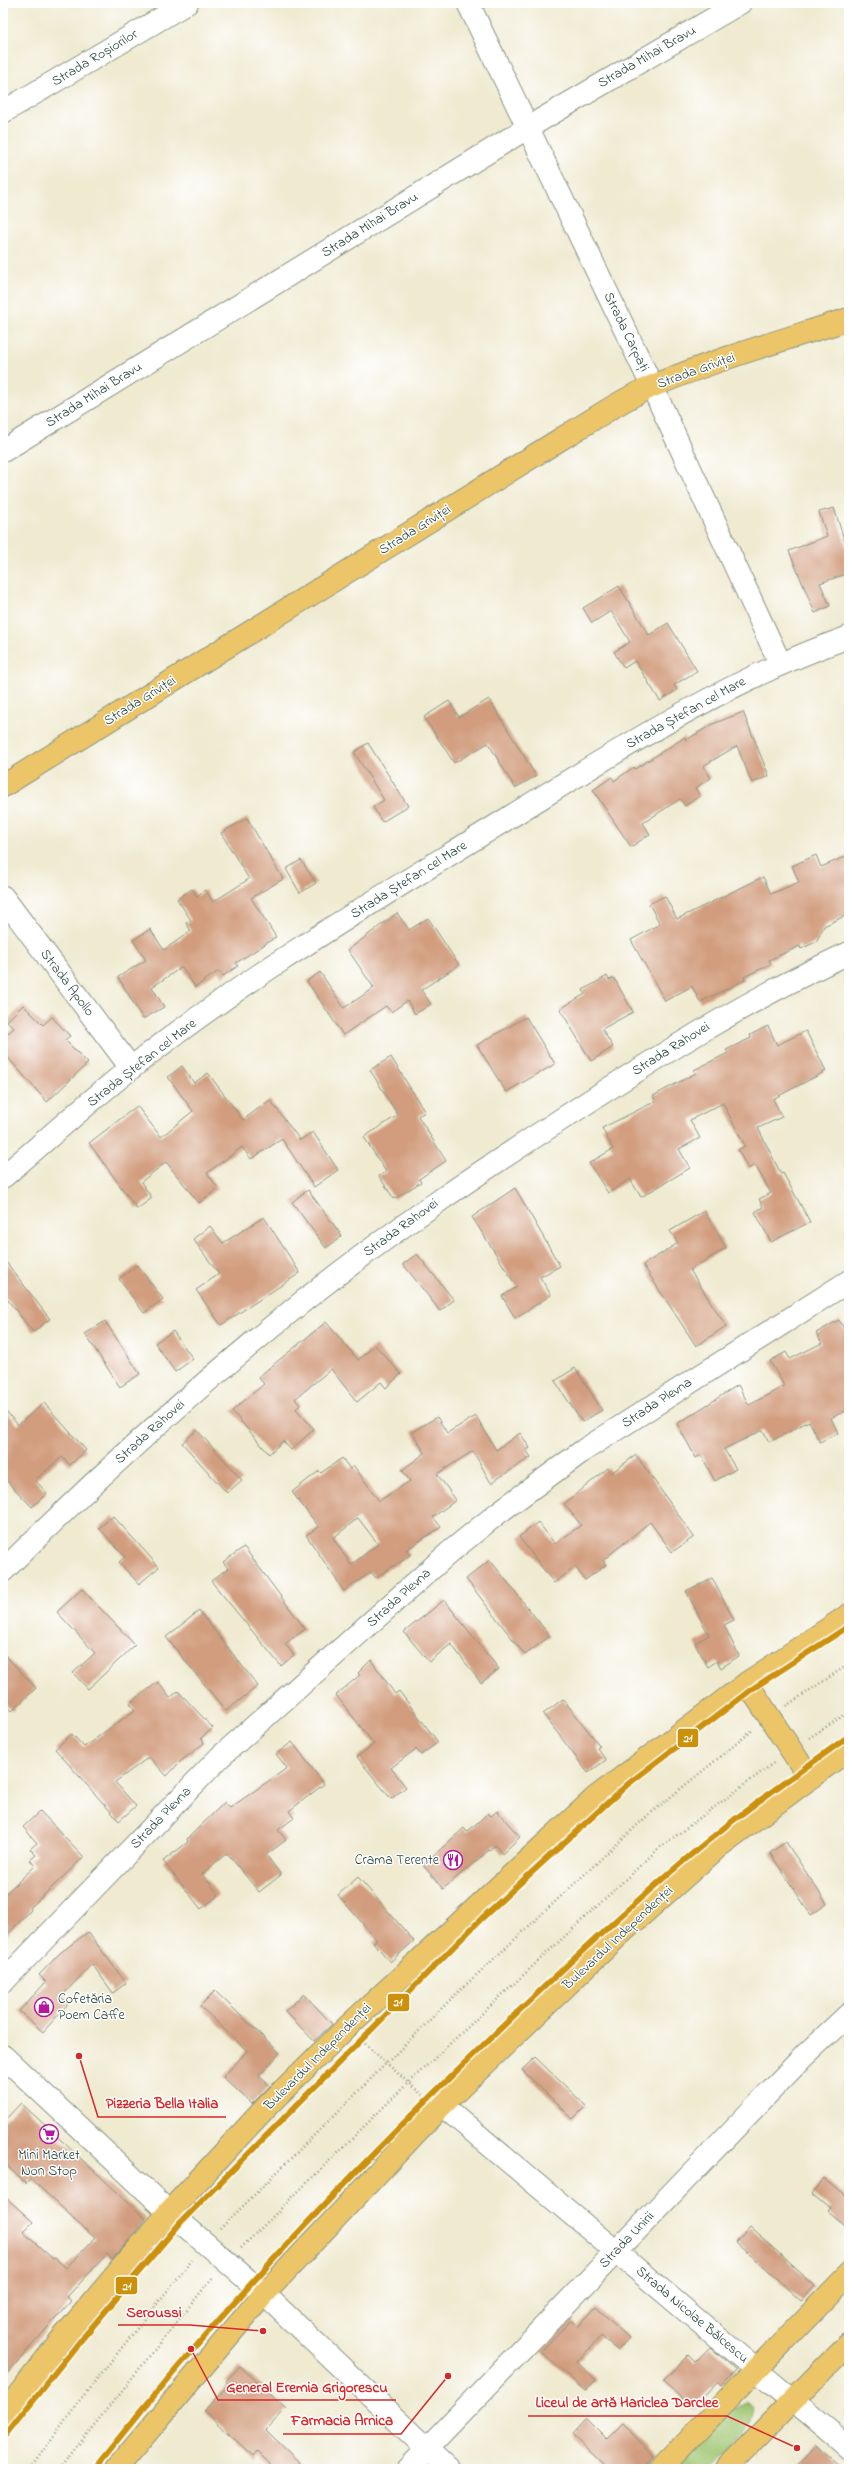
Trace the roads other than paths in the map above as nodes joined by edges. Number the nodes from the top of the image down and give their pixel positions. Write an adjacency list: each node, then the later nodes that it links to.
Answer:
1 (187, 3): 4 (street, Strada Roșiorilor)
2 (468, 3): 5 (street, Strada Carpați)
3 (740, 3): 5 (street, Strada Mihai Bravu)
4 (3, 112)
5 (527, 128): 7 (street, Strada Carpați); 8 (street, Strada Mihai Bravu)
6 (849, 319): 7 (main road, Strada Griviței)
7 (652, 386): 10 (street, Strada Carpați); 11 (main road, Strada Griviței)
8 (3, 451)
9 (849, 637): 10 (street, Strada Ștefan cel Mare)
10 (780, 663): 14 (street, Strada Ștefan cel Mare)
11 (3, 786)
12 (3, 897): 14 (street, Strada Apollo)
13 (849, 953): 17 (street, Strada Rahovei)
14 (131, 1068): 15 (street, Strada Ștefan cel Mare)
15 (3, 1177)
16 (849, 1281): 22 (street, Strada Plevna)
17 (3, 1571)
18 (849, 1615): 19 (main road, Bulevardul Independenței)
19 (747, 1683): 21 (main road); 26 (main road, Bulevardul Independenței)
20 (849, 1749): 21 (main road, Bulevardul Independenței)
21 (809, 1777): 25 (main road, Bulevardul Independenței)
22 (3, 1982)
23 (849, 2014): 27 (street, Strada Unirii)
24 (3, 2056): 26 (street)
25 (442, 2105): 27 (street, Strada Nicolae Bălcescu); 29 (main road, Bulevardul Independenței)
26 (169, 2212): 29 (street); 33 (main road, Bulevardul Independenței)
27 (616, 2251): 31 (street, Strada Nicolae Bălcescu); 34 (street, Strada Unirii)
28 (849, 2274): 31 (main road)
29 (264, 2294): 34 (street); 36 (main road, Bulevardul Independenței)
30 (849, 2343): 32 (main road)
31 (756, 2369): 32 (street, Strada Nicolae Bălcescu); 39 (main road)
32 (792, 2401): 35 (street, Strada Nicolae Bălcescu); 40 (main road)
33 (3, 2415)
34 (427, 2448): 37 (street, Strada Unirii); 38 (street)
35 (849, 2448)
36 (116, 2469)
37 (407, 2469)
38 (448, 2469)
39 (660, 2469)
40 (726, 2469)

